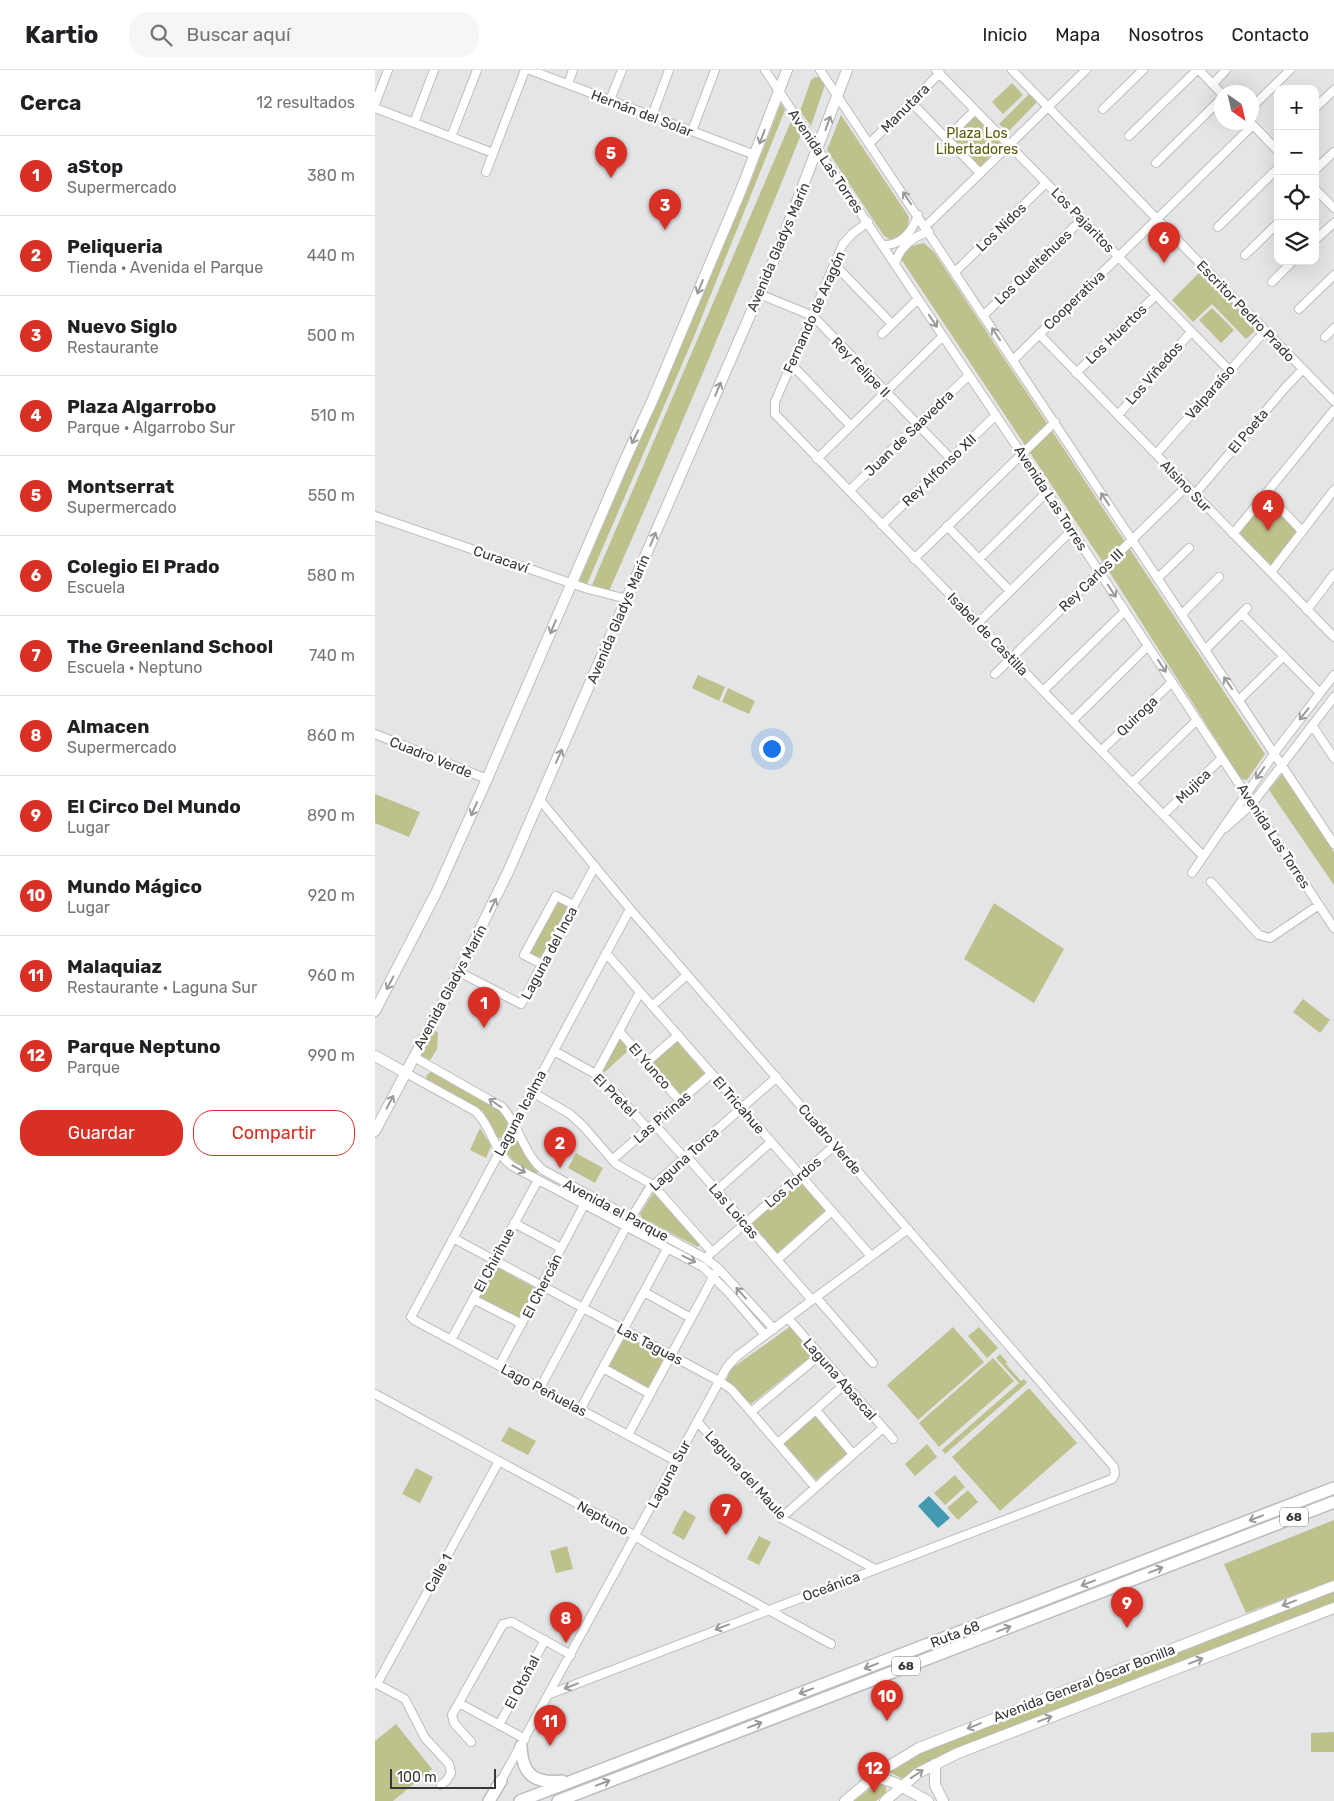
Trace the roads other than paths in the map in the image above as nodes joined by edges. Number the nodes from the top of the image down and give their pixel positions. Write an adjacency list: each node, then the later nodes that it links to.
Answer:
1 (388, 70): 29 (street)
2 (433, 70): 37 (street)
3 (477, 70): 42 (street)
4 (525, 70): 49 (street)
5 (530, 70): 21 (street, Hernán del Solar)
6 (573, 70): 21 (street)
7 (622, 70): 26 (street)
8 (669, 70): 36 (street)
9 (715, 70): 40 (street)
10 (765, 70): 24 (street, Avenida Las Torres)
11 (787, 70): 24 (main road)
12 (820, 70): 25 (street)
13 (847, 70): 25 (main road, Avenida Gladys Marín)
14 (1011, 70): 33 (street, Escritor Pedro Prado)
15 (1143, 70): 34 (street)
16 (1198, 70): 22 (street); 41 (street)
17 (1226, 70): 22 (street)
18 (1290, 70): 27 (street)
19 (1082, 71): 33 (street)
20 (938, 72): 28 (street, Manutara); 35 (street, Los Pajaritos)
21 (568, 84): 26 (street, Hernán del Solar)
22 (1213, 84)
23 (1334, 90): 30 (street)
24 (779, 92): 47 (street, Avenida Las Torres); 50 (main road, one-way to 50)
25 (837, 96): 44 (street); 47 (main road, Avenida Gladys Marín, one-way to 25)
26 (610, 100): 36 (street, Hernán del Solar)
27 (1259, 100)
28 (911, 102): 43 (street); 44 (street, Manutara)
29 (375, 104)
30 (1319, 104)
31 (1214, 105): 51 (street)
32 (375, 108): 37 (street)
33 (1048, 108): 45 (street); 61 (street, Escritor Pedro Prado)
34 (1103, 109)
35 (975, 110): 43 (street); 45 (street, Los Pajaritos)
36 (652, 116): 40 (street, Hernán del Solar)
37 (414, 123): 42 (street)
38 (1246, 130): 61 (street, Cooperativa)
39 (1258, 130): 46 (street)
40 (692, 132): 50 (street, Hernán del Solar)
41 (1129, 136)
42 (451, 137): 49 (street)
43 (947, 138): 55 (street)
44 (870, 143): 59 (street, one-way to 44)
45 (1009, 145): 55 (street); 56 (street, Los Pajaritos)
46 (1274, 145)
47 (818, 150): 62 (street, Avenida Las Torres); 77 (main road, Avenida Gladys Marín)
48 (1334, 152): 52 (street)
49 (493, 153): 53 (street)
50 (755, 155): 131 (main road, one-way to 131)
51 (1156, 163)
52 (1319, 166)
53 (485, 172)
54 (1274, 172): 64 (street)
55 (980, 173): 66 (street)
56 (1046, 183): 60 (street, Los Pajaritos); 74 (street, Los Nidos)
57 (1319, 193): 58 (street)
58 (1334, 208)
59 (918, 215): 66 (street); 68 (street)
60 (1082, 219): 70 (street, Los Pajaritos); 81 (street, Los Queltehues)
61 (1157, 220): 70 (street, Cooperativa); 85 (street, Escritor Pedro Prado)
62 (868, 222): 68 (street, Avenida Las Torres); 72 (street, Fernando de Aragón)
63 (1334, 223): 67 (street)
64 (1218, 226)
65 (1274, 227): 69 (street)
66 (927, 229): 71 (street); 74 (street)
67 (1319, 236)
68 (883, 245): 71 (street, Avenida Las Torres)
69 (1245, 255)
70 (1119, 257): 78 (street, Los Pajaritos); 88 (street, Cooperativa)
71 (895, 264): 79 (street, Avenida Las Torres)
72 (835, 265): 82 (street, Fernando de Aragón); 83 (street)
73 (1289, 265): 76 (street)
74 (955, 272): 81 (street)
75 (1334, 274): 80 (street)
76 (1272, 282)
77 (759, 294): 82 (street, Rey Felipe II); 133 (main road, Avenida Gladys Marín, one-way to 77)
78 (1156, 296): 86 (street, Los Pajaritos); 95 (street, Los Huertos)
79 (919, 299): 83 (street); 89 (street, Avenida Las Torres, one-way to 89)
80 (1299, 309)
81 (984, 315): 91 (street, one-way to 81)
82 (813, 316): 92 (street, Fernando de Aragón); 97 (street, Rey Felipe II)
83 (892, 324): 87 (street)
84 (1334, 328): 90 (street)
85 (1265, 330): 93 (street, Escritor Pedro Prado); 94 (street, Valparaíso)
86 (1191, 332): 94 (street, Los Pajaritos); 102 (street, Los Viñedos)
87 (882, 334)
88 (1039, 334): 91 (street, Cooperativa); 95 (street, Alsino Sur)
89 (943, 336): 96 (street, Avenida Las Torres); 97 (street)
90 (1325, 337)
91 (1013, 360): 103 (street)
92 (791, 364): 100 (street, Fernando de Aragón); 105 (street)
93 (1303, 369): 98 (street, Escritor Pedro Prado); 115 (street, El Poeta)
94 (1229, 371): 107 (street, Valparaíso)
95 (1076, 373): 102 (street, Alsino Sur)
96 (969, 375): 101 (street, Avenida Las Torres); 104 (street, Juan de Saavedra)
97 (886, 392): 104 (street, Rey Felipe II); 105 (street)
98 (1334, 401)
99 (1334, 410): 114 (street)
100 (774, 411): 108 (street, Isabel de Castilla)
101 (996, 415): 106 (street, Avenida Las Torres); 109 (street, Rey Alfonso XII)
102 (1118, 415): 107 (street, Alsino Sur)
103 (1055, 422): 106 (street); 122 (street, one-way to 103)
104 (917, 424): 109 (street, Rey Felipe II); 112 (street, Juan de Saavedra)
105 (851, 426): 108 (street)
106 (1022, 454): 113 (street, Avenida Las Torres); 118 (street)
107 (1156, 454): 110 (street, Alsino Sur)
108 (817, 459): 112 (street, Isabel de Castilla)
109 (951, 459): 117 (street, Rey Alfonso XII)
110 (1187, 486): 115 (street, Alsino Sur); 122 (street, Rey Carlos III)
111 (1334, 490): 120 (street)
112 (849, 491): 117 (street, Isabel de Castilla)
113 (1047, 492): 119 (street, Avenida Las Torres); 124 (street)
114 (1265, 493): 120 (street); 121 (street)
115 (1195, 494): 121 (street, Alsino Sur)
116 (375, 516): 131 (street, Curacaví)
117 (882, 525): 125 (street, Isabel de Castilla)
118 (947, 526): 124 (street); 125 (street)
119 (1072, 530): 126 (street, Avenida Las Torres); 132 (street)
120 (1302, 531): 127 (street)
121 (1233, 534): 127 (street, Alsino Sur)
122 (1132, 539): 126 (street, Rey Carlos III); 130 (street)
123 (1189, 548): 130 (street)
124 (979, 558): 132 (street)
125 (914, 559): 137 (street, Isabel de Castilla)
126 (1099, 571): 135 (street, Avenida Las Torres, one-way to 135); 142 (street, Rey Carlos III)
127 (1271, 572): 134 (street, Alsino Sur)
128 (1334, 574): 134 (street)
129 (1219, 577): 136 (street)
130 (1159, 578): 136 (street)
131 (572, 583): 133 (street, Curacaví); 159 (main road, one-way to 159)
132 (1010, 591): 137 (street)
133 (627, 600): 162 (main road, Avenida Gladys Marín, one-way to 133)
134 (1307, 610): 138 (street, Alsino Sur)
135 (1125, 611): 139 (street, Avenida Las Torres); 146 (street)
136 (1182, 614): 140 (street)
137 (977, 624): 142 (street, Isabel de Castilla)
138 (1334, 637)
139 (1148, 646): 145 (street, Avenida Las Torres, one-way to 145); 151 (street)
140 (1205, 650): 141 (street); 149 (street, one-way to 140)
141 (1284, 656): 147 (street); 149 (street)
142 (1011, 658): 143 (street, Rey Carlos III); 146 (street, Isabel de Castilla)
143 (995, 674)
144 (1334, 675): 147 (street)
145 (1172, 682): 150 (street, Avenida Las Torres); 154 (street, Quiroga)
146 (1043, 691): 151 (street, Isabel de Castilla)
147 (1320, 693): 155 (street, one-way to 155)
148 (1334, 697): 152 (street)
149 (1239, 700): 155 (street)
150 (1197, 720): 156 (street, Avenida Las Torres); 160 (street)
151 (1072, 721): 154 (street, Isabel de Castilla)
152 (1312, 726): 157 (street); 158 (street)
153 (375, 734): 159 (street, Cuadro Verde)
154 (1101, 751): 160 (street, Isabel de Castilla)
155 (1274, 753): 158 (street); 161 (street, one-way to 161)
156 (1222, 758): 161 (street, Avenida Las Torres); 164 (street, Mujica)
157 (1334, 758)
158 (1283, 765): 163 (street); 166 (street)
159 (487, 779): 181 (main road, one-way to 181)
160 (1132, 783): 164 (street, Isabel de Castilla)
161 (1245, 793): 163 (street, Avenida Las Torres); 165 (street)
162 (540, 800): 168 (street, Cuadro Verde); 177 (main road, Avenida Gladys Marín, one-way to 162)
163 (1252, 804): 165 (street); 172 (street, Avenida Las Torres)
164 (1163, 815): 167 (street, Isabel de Castilla)
165 (1218, 834): 167 (street)
166 (1334, 844)
167 (1203, 856): 169 (street)
168 (595, 866): 171 (street, Laguna del Inca); 173 (street, Cuadro Verde)
169 (1192, 873)
170 (1211, 882): 172 (street)
171 (574, 905): 176 (street, Laguna del Inca); 176 (street)
172 (1319, 905): 174 (street, Avenida Las Torres)
173 (630, 909): 175 (street, Laguna Icalma); 178 (street, Cuadro Verde)
174 (1334, 928)
175 (606, 953): 179 (street, El Tricahue); 184 (street, Laguna Icalma)
176 (542, 964): 177 (street, Laguna del Inca)
177 (459, 972): 186 (main road, Avenida Gladys Marín)
178 (687, 975): 180 (street); 191 (street, Cuadro Verde)
179 (640, 992): 180 (street, El Tricahue); 182 (street)
180 (652, 1006): 183 (street, El Tricahue)
181 (375, 1012)
182 (619, 1030): 187 (street, El Yunco); 189 (street)
183 (678, 1035): 187 (street); 190 (street, El Tricahue)
184 (554, 1051): 189 (street, El Pretel); 192 (street, Laguna Icalma)
185 (375, 1056): 188 (main road)
186 (414, 1057): 188 (main road, Avenida Gladys Marín); 195 (street, Avenida el Parque, one-way to 186)
187 (647, 1062): 193 (street, El Yunco)
188 (406, 1072): 197 (main road, Avenida Gladys Marín, one-way to 188); 200 (street, Avenida el Parque)
189 (596, 1074): 196 (street, El Pretel)
190 (711, 1074): 193 (street, Las Pirinas); 194 (street, El Tricahue)
191 (777, 1078): 194 (street, Laguna Torca); 199 (street, Cuadro Verde)
192 (532, 1092): 195 (street, Laguna Icalma); 202 (street)
193 (680, 1101): 196 (street, Las Pirinas)
194 (741, 1108): 198 (street, El Tricahue); 201 (street, Laguna Torca)
195 (515, 1124): 200 (street, Laguna Icalma); 209 (street, Avenida el Parque)
196 (651, 1127): 201 (street, Las Loicas); 202 (street, Las Pirinas)
197 (375, 1131)
198 (771, 1142): 203 (street, El Tricahue); 206 (street)
199 (835, 1145): 203 (street, Los Tordos); 213 (street, Cuadro Verde)
200 (500, 1151): 204 (street, Avenida el Parque, one-way to 204); 214 (street, Laguna Icalma)
201 (685, 1157): 205 (street, Laguna Torca); 206 (street, Las Loicas)
202 (612, 1160): 205 (street)
203 (800, 1176): 208 (street, El Tricahue); 211 (street, Los Tordos)
204 (538, 1180): 207 (street, Avenida el Parque); 210 (street, El Chirihue)
205 (653, 1185): 209 (street, Laguna Torca); 217 (street)
206 (716, 1191): 211 (street, Las Loicas)
207 (584, 1205): 212 (street, Avenida el Parque); 215 (street, El Chercán)
208 (832, 1212): 218 (street, El Tricahue); 221 (street)
209 (631, 1218): 212 (street, Laguna Torca); 219 (street, Avenida el Parque)
210 (514, 1223): 215 (street); 220 (street, El Chirihue)
211 (745, 1224): 217 (street, Los Tordos); 221 (street, Las Loicas)
212 (626, 1227): 216 (street, Avenida el Parque); 228 (street, Laguna Torca)
213 (908, 1229): 218 (street, Laguna Sur); 258 (street, Cuadro Verde)
214 (453, 1238): 220 (street, Las Taguas); 229 (street, Laguna Icalma)
215 (561, 1248): 224 (street, El Chercán)
216 (667, 1250): 223 (street, Avenida el Parque, one-way to 223); 225 (street)
217 (712, 1252): 219 (street, Los Tordos)
218 (871, 1256): 226 (street, Laguna Sur)
219 (705, 1258): 222 (street, Avenida el Parque)
220 (494, 1260): 224 (street, Las Taguas); 227 (street, El Chirihue)
221 (777, 1260): 226 (street, Las Loicas)
222 (718, 1268): 223 (street); 233 (street, Avenida el Parque, one-way to 222)
223 (713, 1276): 230 (street); 235 (street, Avenida el Parque)
224 (541, 1285): 228 (street, Las Taguas); 232 (street, El Chercán)
225 (644, 1292): 230 (street); 234 (street)
226 (814, 1298): 231 (street, Laguna Sur); 239 (street, Las Loicas)
227 (473, 1299): 232 (street); 236 (street, El Chirihue)
228 (583, 1308): 234 (street, Las Taguas); 244 (street, Laguna Torca)
229 (412, 1318): 236 (street, Lago Peñuelas)
230 (691, 1318): 237 (street)
231 (788, 1318): 233 (street, Laguna Sur); 238 (street, Laguna Abascal)
232 (522, 1324): 240 (street, El Chercán)
233 (774, 1329): 235 (street, Laguna Sur)
234 (624, 1330): 237 (street, Las Taguas); 241 (street)
235 (765, 1335): 242 (street, Laguna Sur)
236 (451, 1340): 240 (street, Lago Peñuelas)
237 (671, 1355): 242 (street, Las Taguas); 246 (street)
238 (820, 1355): 243 (street, Laguna Abascal); 249 (street)
239 (873, 1363)
240 (499, 1366): 244 (street, Lago Peñuelas)
241 (603, 1368): 246 (street); 247 (street)
242 (719, 1381): 249 (street, Las Taguas); 250 (street, Laguna Sur)
243 (845, 1384): 248 (street); 251 (street, Laguna Abascal)
244 (540, 1388): 247 (street, Lago Peñuelas)
245 (375, 1394): 256 (street, Neptuno)
246 (651, 1394): 252 (street)
247 (580, 1410): 252 (street, Lago Peñuelas)
248 (816, 1410): 254 (street); 255 (street)
249 (751, 1412): 254 (street, Las Taguas)
250 (697, 1421): 257 (street, Laguna Sur); 262 (street, Laguna del Maule)
251 (883, 1428): 253 (street, Laguna Abascal); 255 (street)
252 (628, 1435): 257 (street, Lago Peñuelas)
253 (893, 1439)
254 (778, 1443): 259 (street, Las Taguas)
255 (853, 1454): 259 (street)
256 (499, 1461): 263 (street, Neptuno); 271 (street, Calle 1)
257 (676, 1461): 263 (street, Laguna Sur)
258 (1111, 1479): 264 (street, Oceánica)
259 (815, 1487): 262 (street)
260 (1334, 1488): 279 (highway, Ruta 68 / 68, one-way to 279)
261 (1334, 1502): 285 (highway, Ruta 68 / 68, one-way to 261)
262 (781, 1518): 264 (street, Laguna del Maule)
263 (635, 1536): 267 (street, Neptuno); 270 (street, Laguna Sur)
264 (875, 1569): 267 (street, Oceánica)
265 (1334, 1586): 278 (main road, Avenida General Óscar Bonilla, one-way to 278)
266 (1334, 1608): 277 (main road, Avenida General Óscar Bonilla, one-way to 266)
267 (768, 1610): 269 (street, Neptuno); 272 (street, Oceánica, one-way to 272)
268 (545, 1640): 270 (street); 273 (street); 274 (street, El Otoñal)
269 (831, 1644)
270 (571, 1655): 272 (street, Laguna Sur)
271 (376, 1684): 281 (street)
272 (550, 1694): 276 (street, Laguna Sur)
273 (459, 1703): 274 (street); 275 (street)
274 (499, 1725): 276 (street)
275 (471, 1742)
276 (523, 1743): 279 (highway); 280 (street, Laguna Sur)
277 (935, 1764): 282 (main road, Avenida General Óscar Bonilla, one-way to 277); 289 (main road)
278 (875, 1776): 282 (main road); 286 (main road, Avenida General Óscar Bonilla)
279 (579, 1778): 284 (highway, Ruta 68 / 68)
280 (501, 1781): 283 (highway)
281 (441, 1785)
282 (901, 1786): 287 (main road, Avenida General Óscar Bonilla); 288 (main road)
283 (489, 1801)
284 (520, 1801)
285 (557, 1801)
286 (845, 1801)
287 (885, 1801)
288 (928, 1801)
289 (943, 1801)

